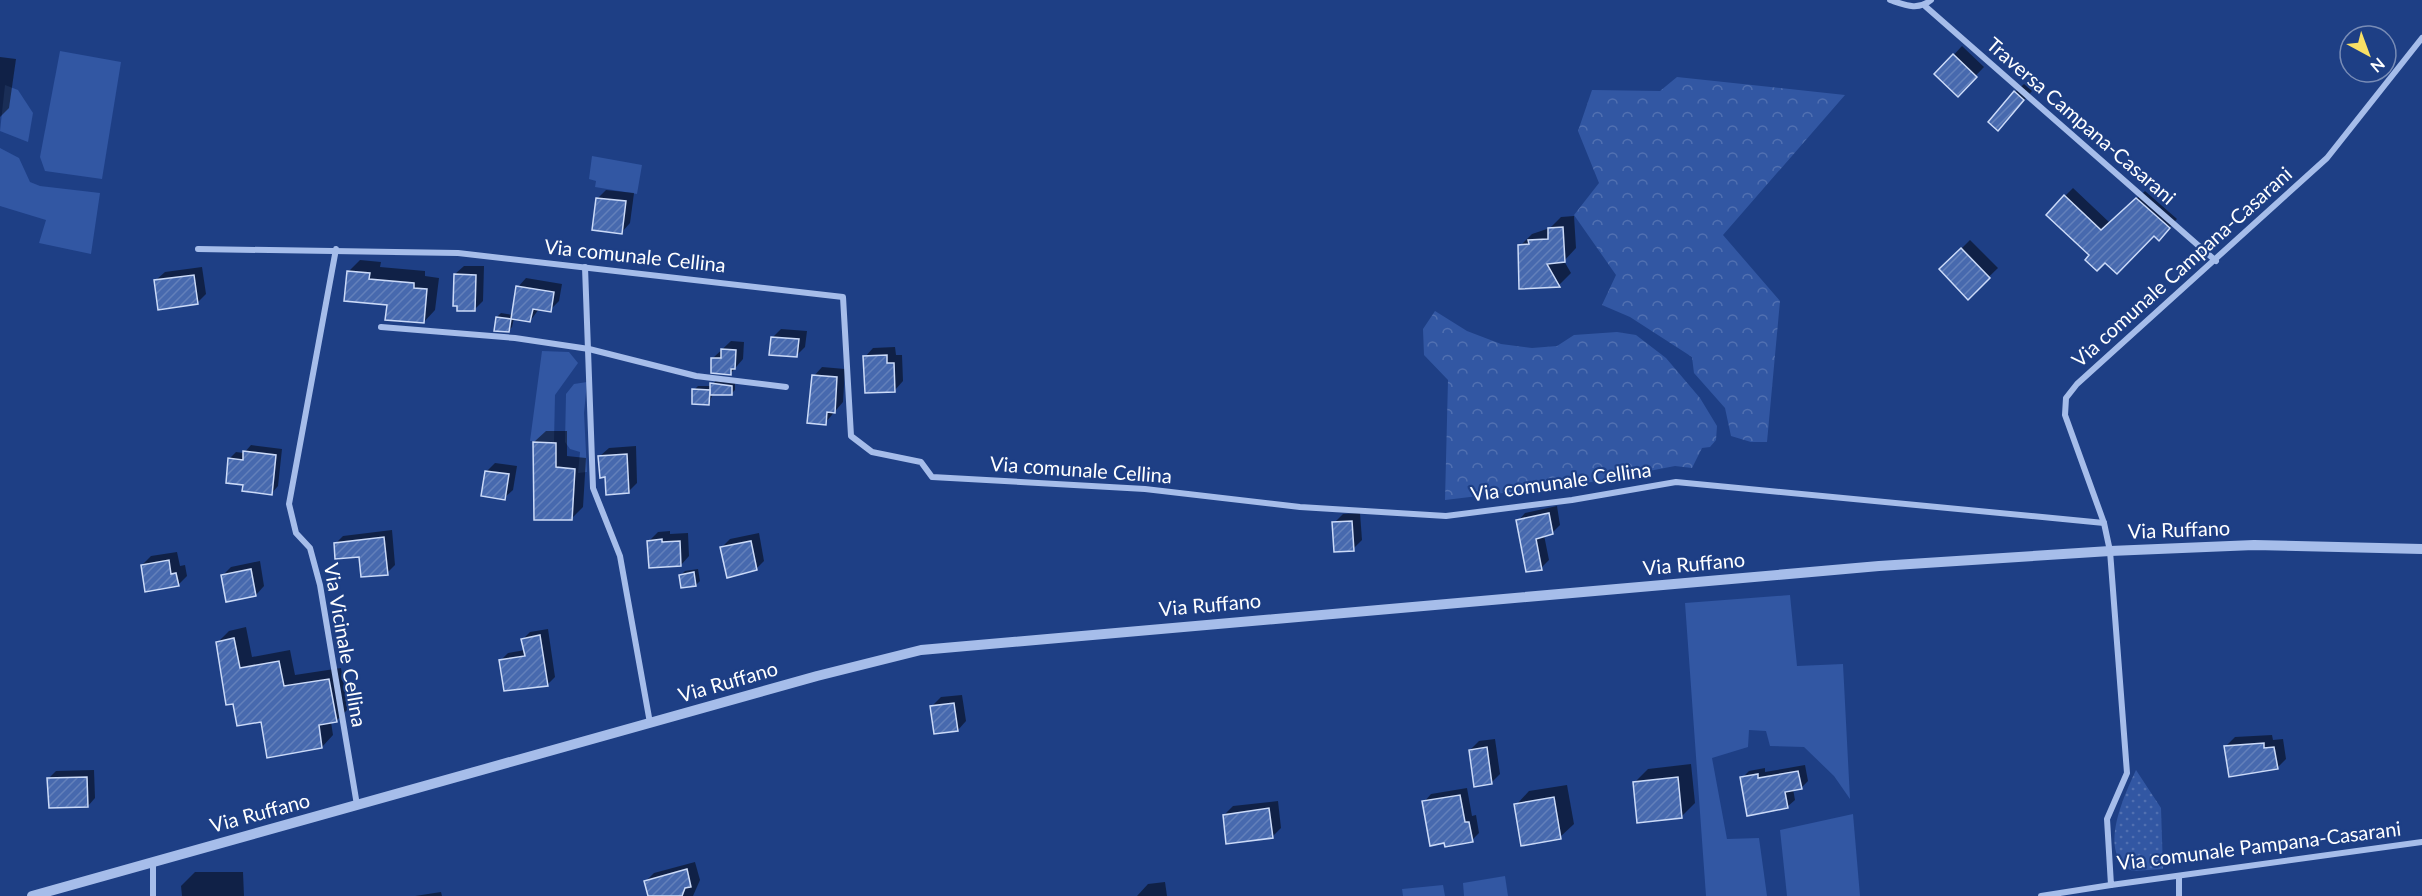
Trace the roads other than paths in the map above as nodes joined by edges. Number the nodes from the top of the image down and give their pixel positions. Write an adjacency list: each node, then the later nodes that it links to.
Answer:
1 (1890, 0): 3 (street)
2 (1931, 0): 3 (street)
3 (1925, 6): 7 (street, Traversa Campana-Casarani)
4 (2422, 38): 7 (street, Via comunale Campana-Casarani)
5 (198, 249): 6 (street, Via comunale Cellina)
6 (336, 249): 8 (street, Via comunale Cellina); 16 (street, Via Vicinale Cellina)
7 (2216, 261): 12 (street, Via comunale Campana-Casarani)
8 (585, 267): 10 (street); 12 (street, Via comunale Cellina)
9 (381, 327): 10 (street)
10 (589, 349): 11 (street); 15 (street)
11 (786, 387)
12 (2104, 523): 14 (street, Via comunale Campana-Casarani)
13 (2422, 549): 14 (street, Via Ruffano)
14 (2110, 551): 15 (street, Via Ruffano); 20 (street, Via comunale Pampana-Casarani)
15 (650, 723): 16 (street, Via Ruffano)
16 (357, 806): 18 (street, Via Ruffano)
17 (2422, 842): 19 (street, Via comunale Pampana-Casarani)
18 (153, 861): 21 (street, Via Ruffano); 22 (street)
19 (2179, 876): 20 (street, Via comunale Pampana-Casarani); 24 (street)
20 (2111, 885): 23 (street)
21 (32, 896)
22 (153, 896)
23 (2041, 896)
24 (2179, 896)

